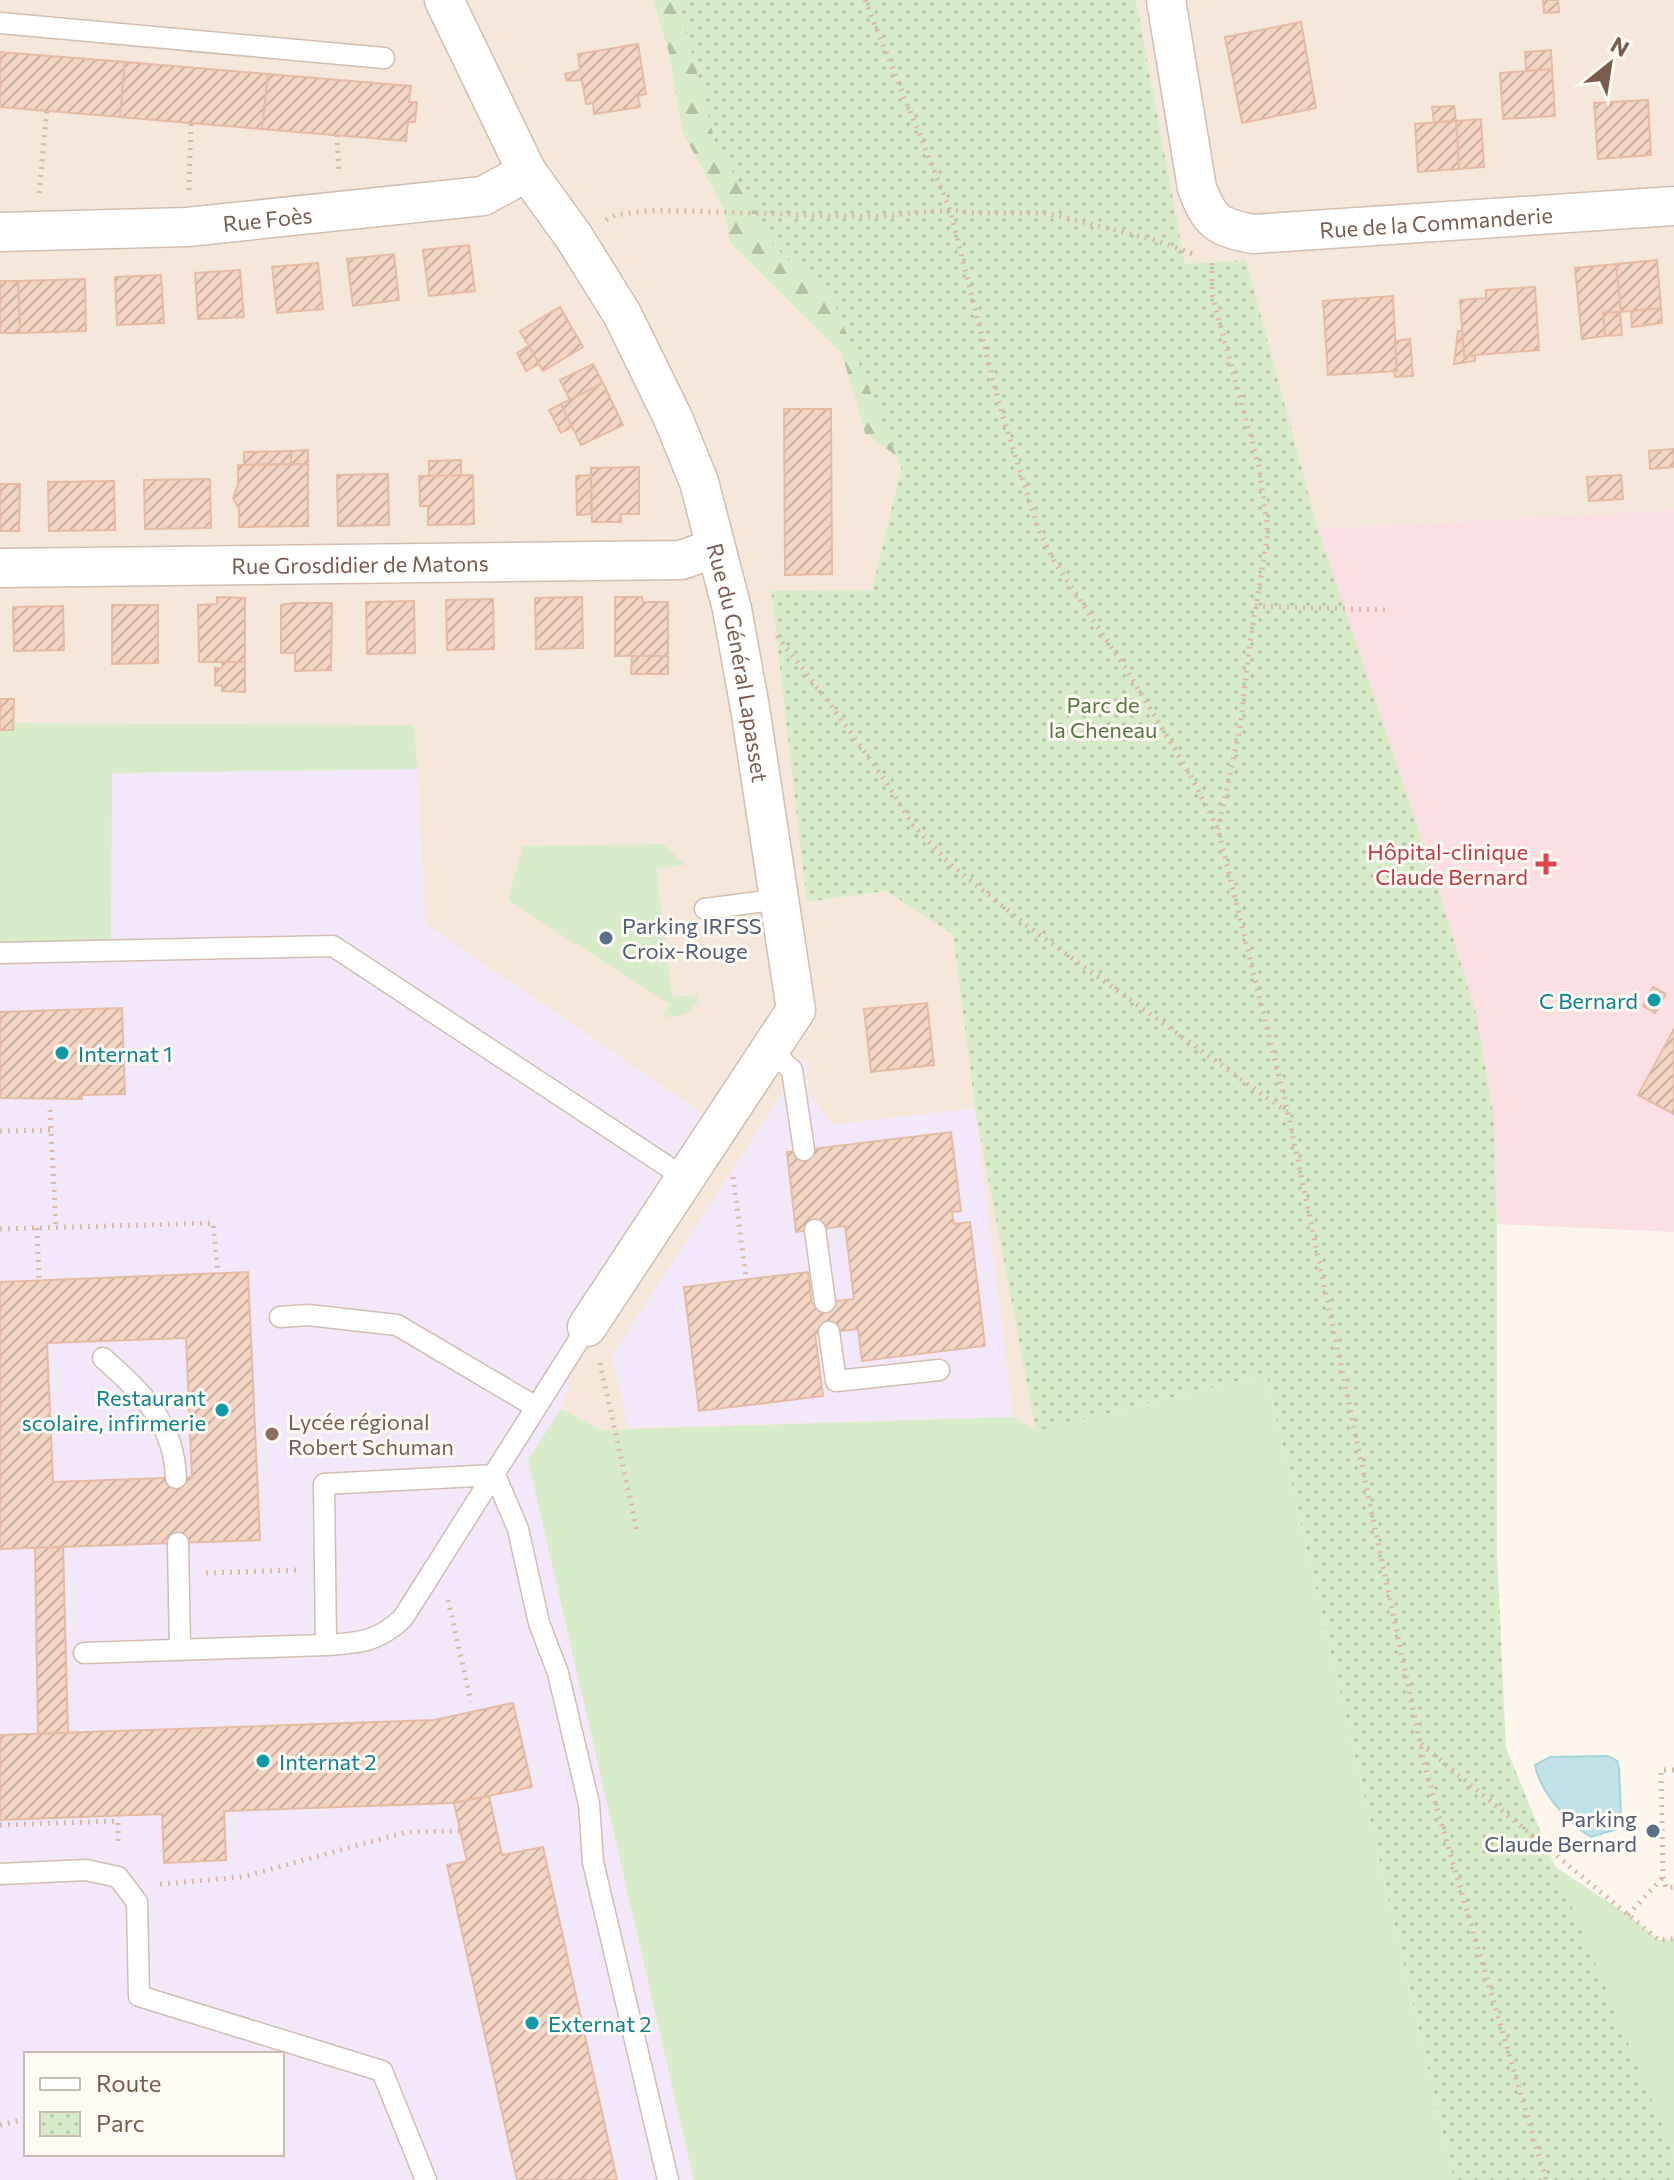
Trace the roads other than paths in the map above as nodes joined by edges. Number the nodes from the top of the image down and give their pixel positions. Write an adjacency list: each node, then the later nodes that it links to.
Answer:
1 (444, 0): 5 (street, Rue du Général Lapasset)
2 (1166, 0): 6 (street, Rue de la Commanderie)
3 (0, 23): 4 (lane)
4 (384, 58)
5 (527, 172): 7 (street, Rue Foès); 8 (street, Rue du Général Lapasset)
6 (1674, 206)
7 (18, 232)
8 (716, 548): 9 (street, Rue Grosdidier de Matons); 10 (street, Rue du Général Lapasset)
9 (0, 568)
10 (781, 899): 11 (lane); 13 (street, Rue du Général Lapasset)
11 (705, 909)
12 (0, 953): 15 (lane)
13 (770, 1050): 14 (lane); 15 (street, Rue du Général Lapasset)
14 (804, 1150)
15 (695, 1163): 19 (street, Rue du Général Lapasset)
16 (815, 1230): 17 (lane)
17 (825, 1302)
18 (280, 1317): 23 (lane)
19 (587, 1327): 23 (lane)
20 (829, 1332): 22 (lane)
21 (103, 1358): 25 (lane)
22 (939, 1370)
23 (536, 1407): 24 (lane)
24 (495, 1475): 27 (lane); 27 (lane); 32 (lane)
25 (176, 1478)
26 (178, 1543): 28 (lane)
27 (326, 1645): 28 (lane)
28 (180, 1649): 29 (lane)
29 (84, 1653)
30 (0, 1874): 31 (lane)
31 (426, 2180)
32 (668, 2180)

